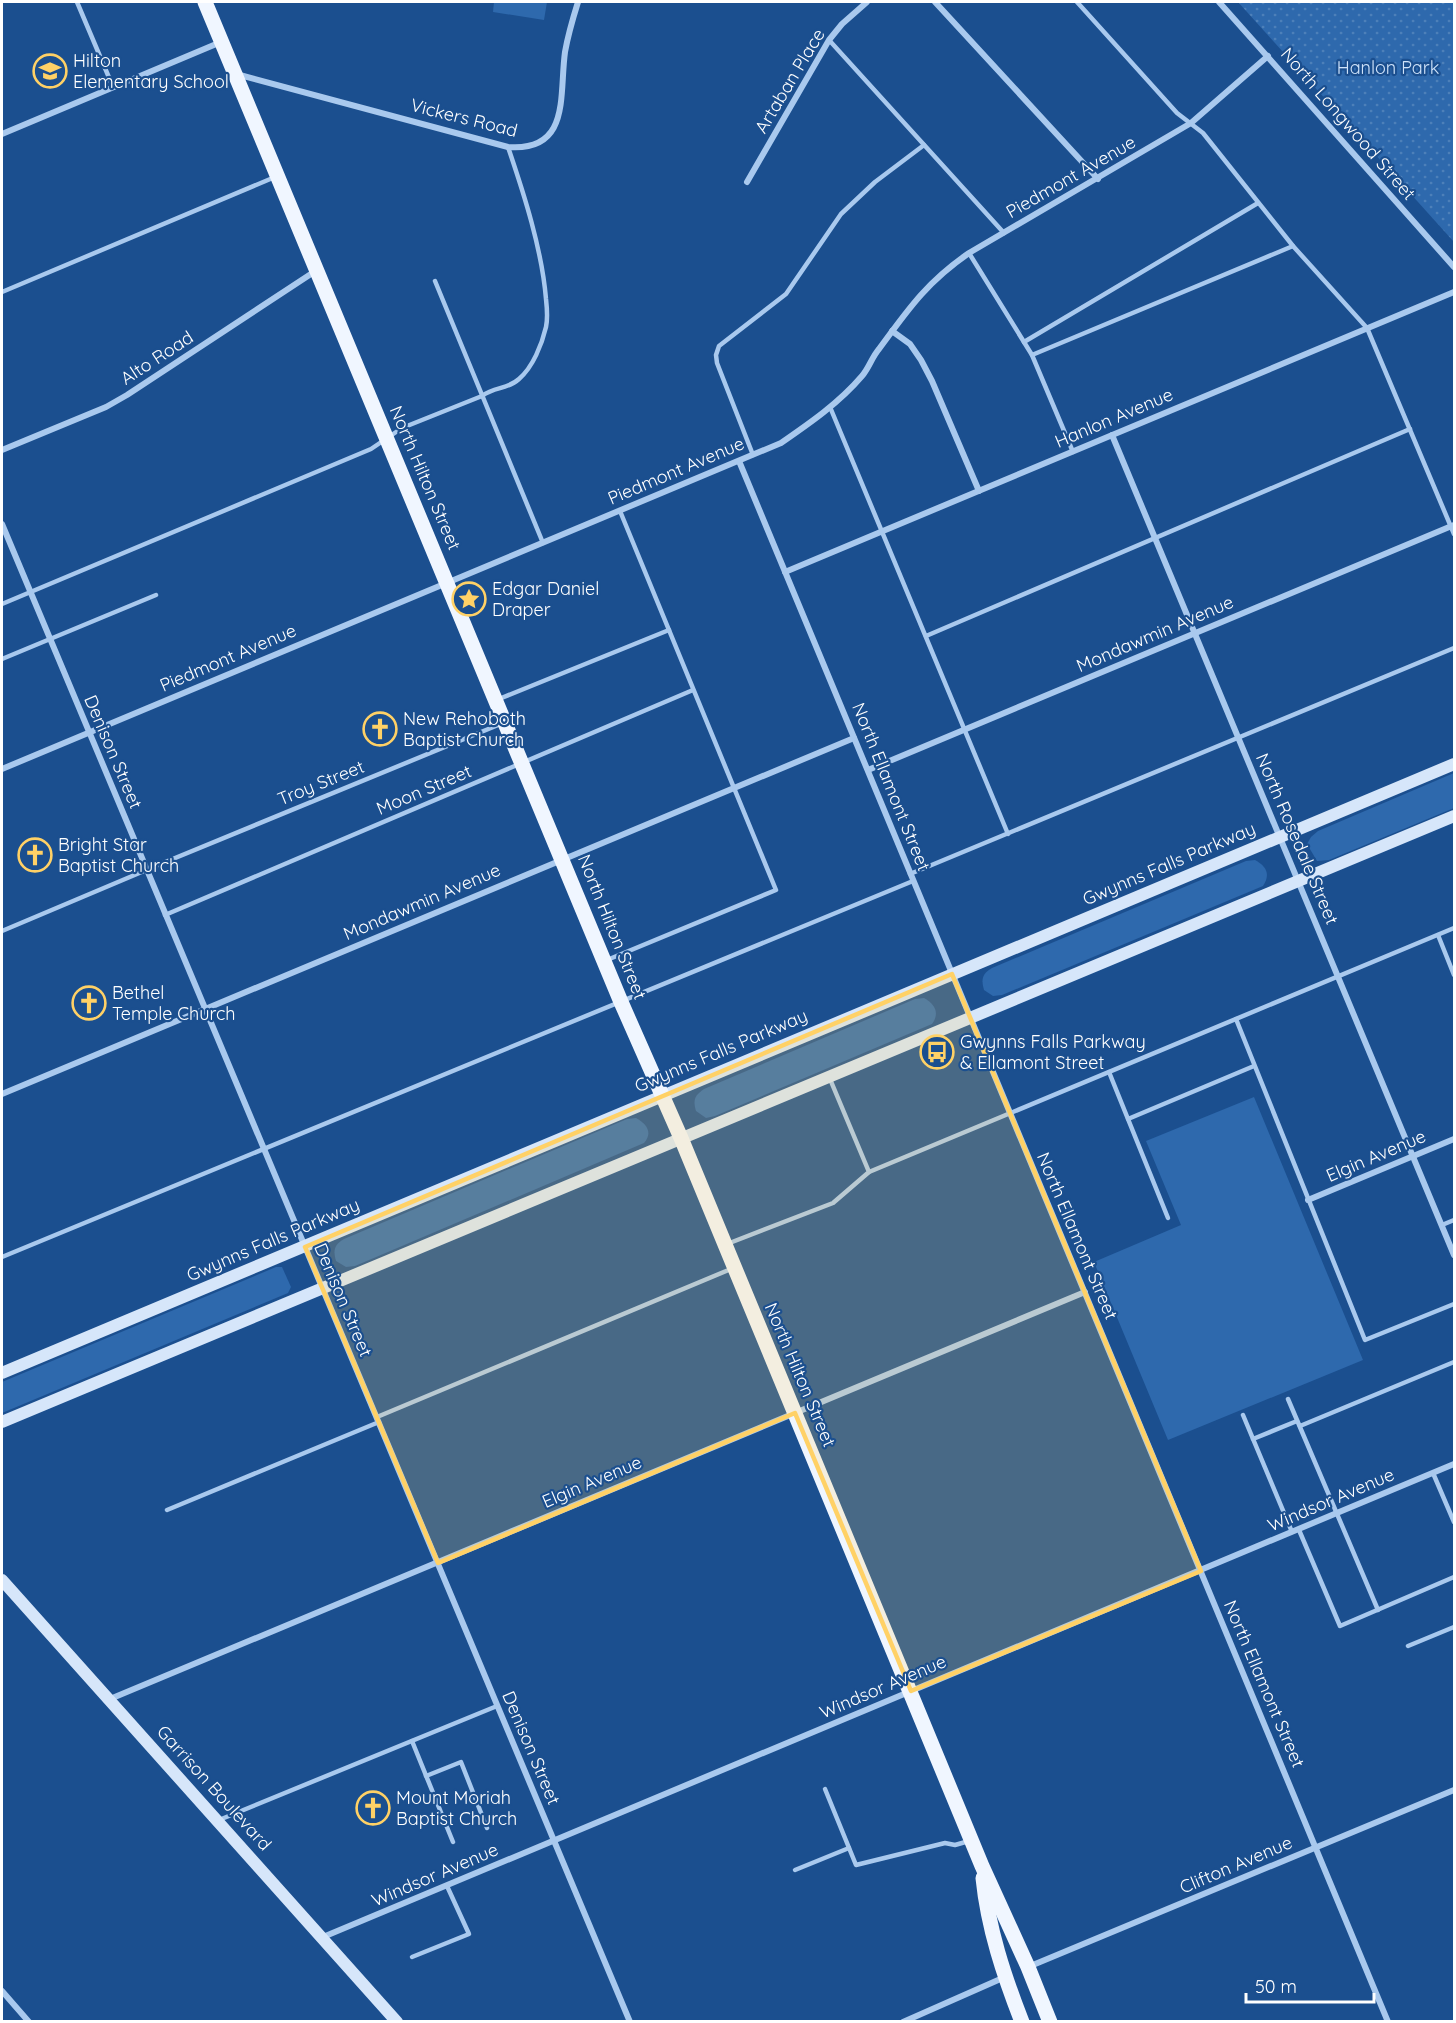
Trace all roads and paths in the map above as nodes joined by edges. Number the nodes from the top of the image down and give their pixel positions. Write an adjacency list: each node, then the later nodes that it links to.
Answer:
1 (77, 2): 12 (lane)
2 (205, 2): 9 (main road, North Hilton Street)
3 (578, 2): 16 (street, Vickers Road)
4 (867, 2): 8 (street, Artaban Place)
5 (935, 2): 18 (street)
6 (1077, 2): 13 (lane)
7 (1219, 2): 10 (street, North Longwood Street)
8 (829, 40): 15 (lane); 19 (street, Artaban Place)
9 (222, 42): 11 (main road, North Hilton Street); 12 (street)
10 (1268, 56): 13 (street, Piedmont Avenue); 24 (street, North Longwood Street)
11 (236, 74): 16 (street, Vickers Road); 17 (main road, North Hilton Street)
12 (113, 87): 14 (street)
13 (1191, 123): 18 (street, Piedmont Avenue); 20 (lane)
14 (2, 134)
15 (924, 145): 21 (lane); 40 (lane)
16 (508, 147): 33 (lane)
17 (278, 176): 25 (main road, North Hilton Street); 27 (lane)
18 (1098, 179): 21 (street, Piedmont Avenue)
19 (747, 182)
20 (1258, 203): 22 (lane); 31 (lane)
21 (1004, 233): 23 (street, Piedmont Avenue)
22 (1293, 246): 29 (lane); 32 (lane)
23 (969, 253): 30 (street, Piedmont Avenue); 31 (lane)
24 (1455, 267)
25 (317, 269): 37 (main road, North Hilton Street); 38 (street, Alto Road)
26 (435, 281): 33 (lane)
27 (2, 292)
28 (1455, 292): 29 (street, Hanlon Avenue)
29 (1368, 328): 35 (lane); 36 (street, Hanlon Avenue)
30 (892, 331): 34 (street, Piedmont Avenue); 42 (street)
31 (1024, 342): 32 (lane)
32 (1032, 355): 39 (lane)
33 (482, 396): 37 (lane); 49 (lane)
34 (830, 407): 40 (street, Piedmont Avenue); 46 (lane)
35 (1410, 429): 45 (lane); 48 (lane)
36 (1112, 435): 39 (street, Hanlon Avenue); 48 (street, North Rosedale Street)
37 (388, 439): 51 (main road, North Hilton Street); 52 (lane)
38 (2, 450)
39 (1072, 452): 42 (street, Hanlon Avenue)
40 (753, 455): 41 (street, Piedmont Avenue)
41 (739, 461): 43 (street, Piedmont Avenue); 50 (street, North Ellamont Street)
42 (979, 491): 46 (street, Hanlon Avenue)
43 (620, 511): 49 (street, Piedmont Avenue); 55 (lane)
44 (2, 524): 52 (street, Denison Street)
45 (1453, 526): 47 (lane); 56 (street, Mondawmin Avenue)
46 (882, 531): 50 (street, Hanlon Avenue); 57 (lane)
47 (1455, 534)
48 (1155, 538): 56 (street, North Rosedale Street); 57 (lane)
49 (543, 543): 51 (street, Piedmont Avenue)
50 (785, 572): 66 (street, North Ellamont Street)
51 (448, 583): 62 (main road, North Hilton Street); 65 (street, Piedmont Avenue)
52 (31, 592): 54 (lane); 58 (street, Denison Street)
53 (156, 595): 58 (lane)
54 (2, 604)
55 (669, 630): 61 (lane); 62 (lane)
56 (1195, 633): 64 (street, Mondawmin Avenue); 67 (street, North Rosedale Street)
57 (926, 636): 64 (lane)
58 (50, 639): 60 (lane); 65 (street, Denison Street)
59 (1455, 648): 67 (lane)
60 (2, 659)
61 (693, 690): 68 (lane, Moon Street); 72 (lane)
62 (496, 700): 63 (main road, North Hilton Street)
63 (505, 722): 68 (main road, North Hilton Street); 77 (lane, Troy Street)
64 (964, 729): 71 (street, Mondawmin Avenue); 74 (lane)
65 (89, 733): 70 (street, Piedmont Avenue); 77 (street, Denison Street)
66 (854, 738): 71 (street, North Ellamont Street); 72 (street, Mondawmin Avenue)
67 (1238, 738): 74 (lane); 75 (street, North Rosedale Street)
68 (522, 763): 76 (main road, North Hilton Street); 80 (lane, Moon Street)
69 (1455, 764): 75 (main road, Gwynns Falls Parkway)
70 (2, 769)
71 (868, 770): 78 (street, North Ellamont Street)
72 (734, 788): 76 (street, Mondawmin Avenue); 84 (lane)
73 (1455, 816): 79 (main road)
74 (1008, 834): 78 (lane)
75 (1280, 838): 79 (street, North Rosedale Street); 85 (main road, Gwynns Falls Parkway)
76 (563, 859): 84 (main road, North Hilton Street); 89 (street, Mondawmin Avenue)
77 (146, 870): 80 (street, Denison Street); 82 (lane, Troy Street)
78 (912, 878): 85 (street, North Ellamont Street); 88 (lane)
79 (1299, 882): 87 (street, North Rosedale Street); 90 (main road)
80 (165, 915): 89 (street, Denison Street)
81 (1455, 928): 83 (lane)
82 (2, 932)
83 (1438, 935): 86 (lane); 87 (lane)
84 (604, 961): 88 (main road, North Hilton Street)
85 (952, 974): 90 (street, North Ellamont Street); 96 (main road, Gwynns Falls Parkway)
86 (1455, 975)
87 (1338, 976): 91 (lane); 102 (street, North Rosedale Street)
88 (621, 1002): 96 (main road, North Hilton Street); 101 (lane)
89 (205, 1009): 95 (street, Mondawmin Avenue); 101 (street, Denison Street)
90 (971, 1018): 94 (main road); 97 (street, North Ellamont Street)
91 (1236, 1019): 92 (lane); 93 (lane)
92 (1254, 1066): 98 (lane); 104 (lane)
93 (1109, 1072): 97 (lane); 98 (lane)
94 (829, 1077): 99 (main road); 103 (lane)
95 (2, 1094)
96 (663, 1095): 99 (main road, North Hilton Street); 109 (main road, Gwynns Falls Parkway)
97 (1010, 1113): 103 (lane); 114 (street, North Ellamont Street)
98 (1128, 1119): 105 (lane)
99 (681, 1138): 108 (main road, North Hilton Street); 113 (main road)
100 (1455, 1139): 102 (street, Elgin Avenue)
101 (264, 1149): 109 (street, Denison Street); 111 (lane)
102 (1413, 1156): 104 (street, Elgin Avenue); 107 (street, North Rosedale Street)
103 (868, 1172): 108 (lane)
104 (1308, 1200): 115 (lane)
105 (1168, 1218)
106 (1455, 1220): 107 (lane)
107 (1442, 1225): 110 (street, North Rosedale Street)
108 (725, 1245): 112 (main road, North Hilton Street)
109 (305, 1247): 113 (street, Denison Street); 117 (main road, Gwynns Falls Parkway)
110 (1455, 1255)
111 (2, 1257)
112 (734, 1268): 119 (main road, North Hilton Street); 121 (lane)
113 (321, 1287): 121 (street, Denison Street); 122 (main road)
114 (1085, 1292): 119 (street, Elgin Avenue); 132 (street, North Ellamont Street)
115 (1455, 1304)
116 (1455, 1362): 123 (lane)
117 (2, 1373)
118 (1288, 1399): 123 (lane)
119 (795, 1413): 131 (street, Elgin Avenue); 138 (main road, North Hilton Street)
120 (1243, 1415): 124 (lane)
121 (378, 1419): 127 (lane); 131 (street, Denison Street)
122 (2, 1422)
123 (1299, 1424): 124 (lane); 128 (lane)
124 (1253, 1439): 130 (lane)
125 (1455, 1464): 126 (street, Windsor Avenue)
126 (1433, 1473): 128 (street, Windsor Avenue); 129 (lane)
127 (167, 1510)
128 (1336, 1514): 130 (street, Windsor Avenue); 135 (lane)
129 (1455, 1522)
130 (1295, 1531): 132 (street, Windsor Avenue); 135 (lane)
131 (438, 1563): 139 (street, Elgin Avenue); 140 (street, Denison Street)
132 (1201, 1571): 138 (street, Windsor Avenue); 151 (street, North Ellamont Street)
133 (1455, 1577): 135 (lane)
134 (2, 1580): 139 (main road, Garrison Boulevard)
135 (1378, 1610)
136 (1455, 1627): 137 (lane)
137 (1408, 1646)
138 (911, 1691): 147 (main road, North Hilton Street); 148 (street, Windsor Avenue)
139 (110, 1700): 145 (main road, Garrison Boulevard)
140 (497, 1706): 141 (lane); 148 (street, Denison Street)
141 (412, 1741): 142 (lane); 145 (lane)
142 (426, 1776): 146 (lane); 149 (lane)
143 (825, 1789): 150 (lane)
144 (1455, 1790): 151 (street, Clifton Avenue)
145 (218, 1821): 155 (main road, Garrison Boulevard)
146 (487, 1828)
147 (972, 1840): 150 (lane); 152 (main road, North Hilton Street)
148 (554, 1841): 154 (street, Windsor Avenue); 162 (street, Denison Street)
149 (453, 1842)
150 (849, 1848): 153 (lane)
151 (1316, 1848): 157 (street, Clifton Avenue); 166 (street, North Ellamont Street)
152 (982, 1866): 157 (main road, North Hilton Street); 158 (main road, North Hilton Street)
153 (795, 1870)
154 (447, 1886): 155 (street, Windsor Avenue); 156 (lane)
155 (323, 1937): 161 (main road, Garrison Boulevard)
156 (412, 1957)
157 (1028, 1967): 165 (main road, North Hilton Street)
158 (1005, 1976): 163 (street); 164 (main road, North Hilton Street)
159 (2, 1991): 160 (street)
160 (30, 2022)
161 (397, 2022)
162 (630, 2022)
163 (903, 2022)
164 (1022, 2022)
165 (1050, 2022)
166 (1388, 2022)

